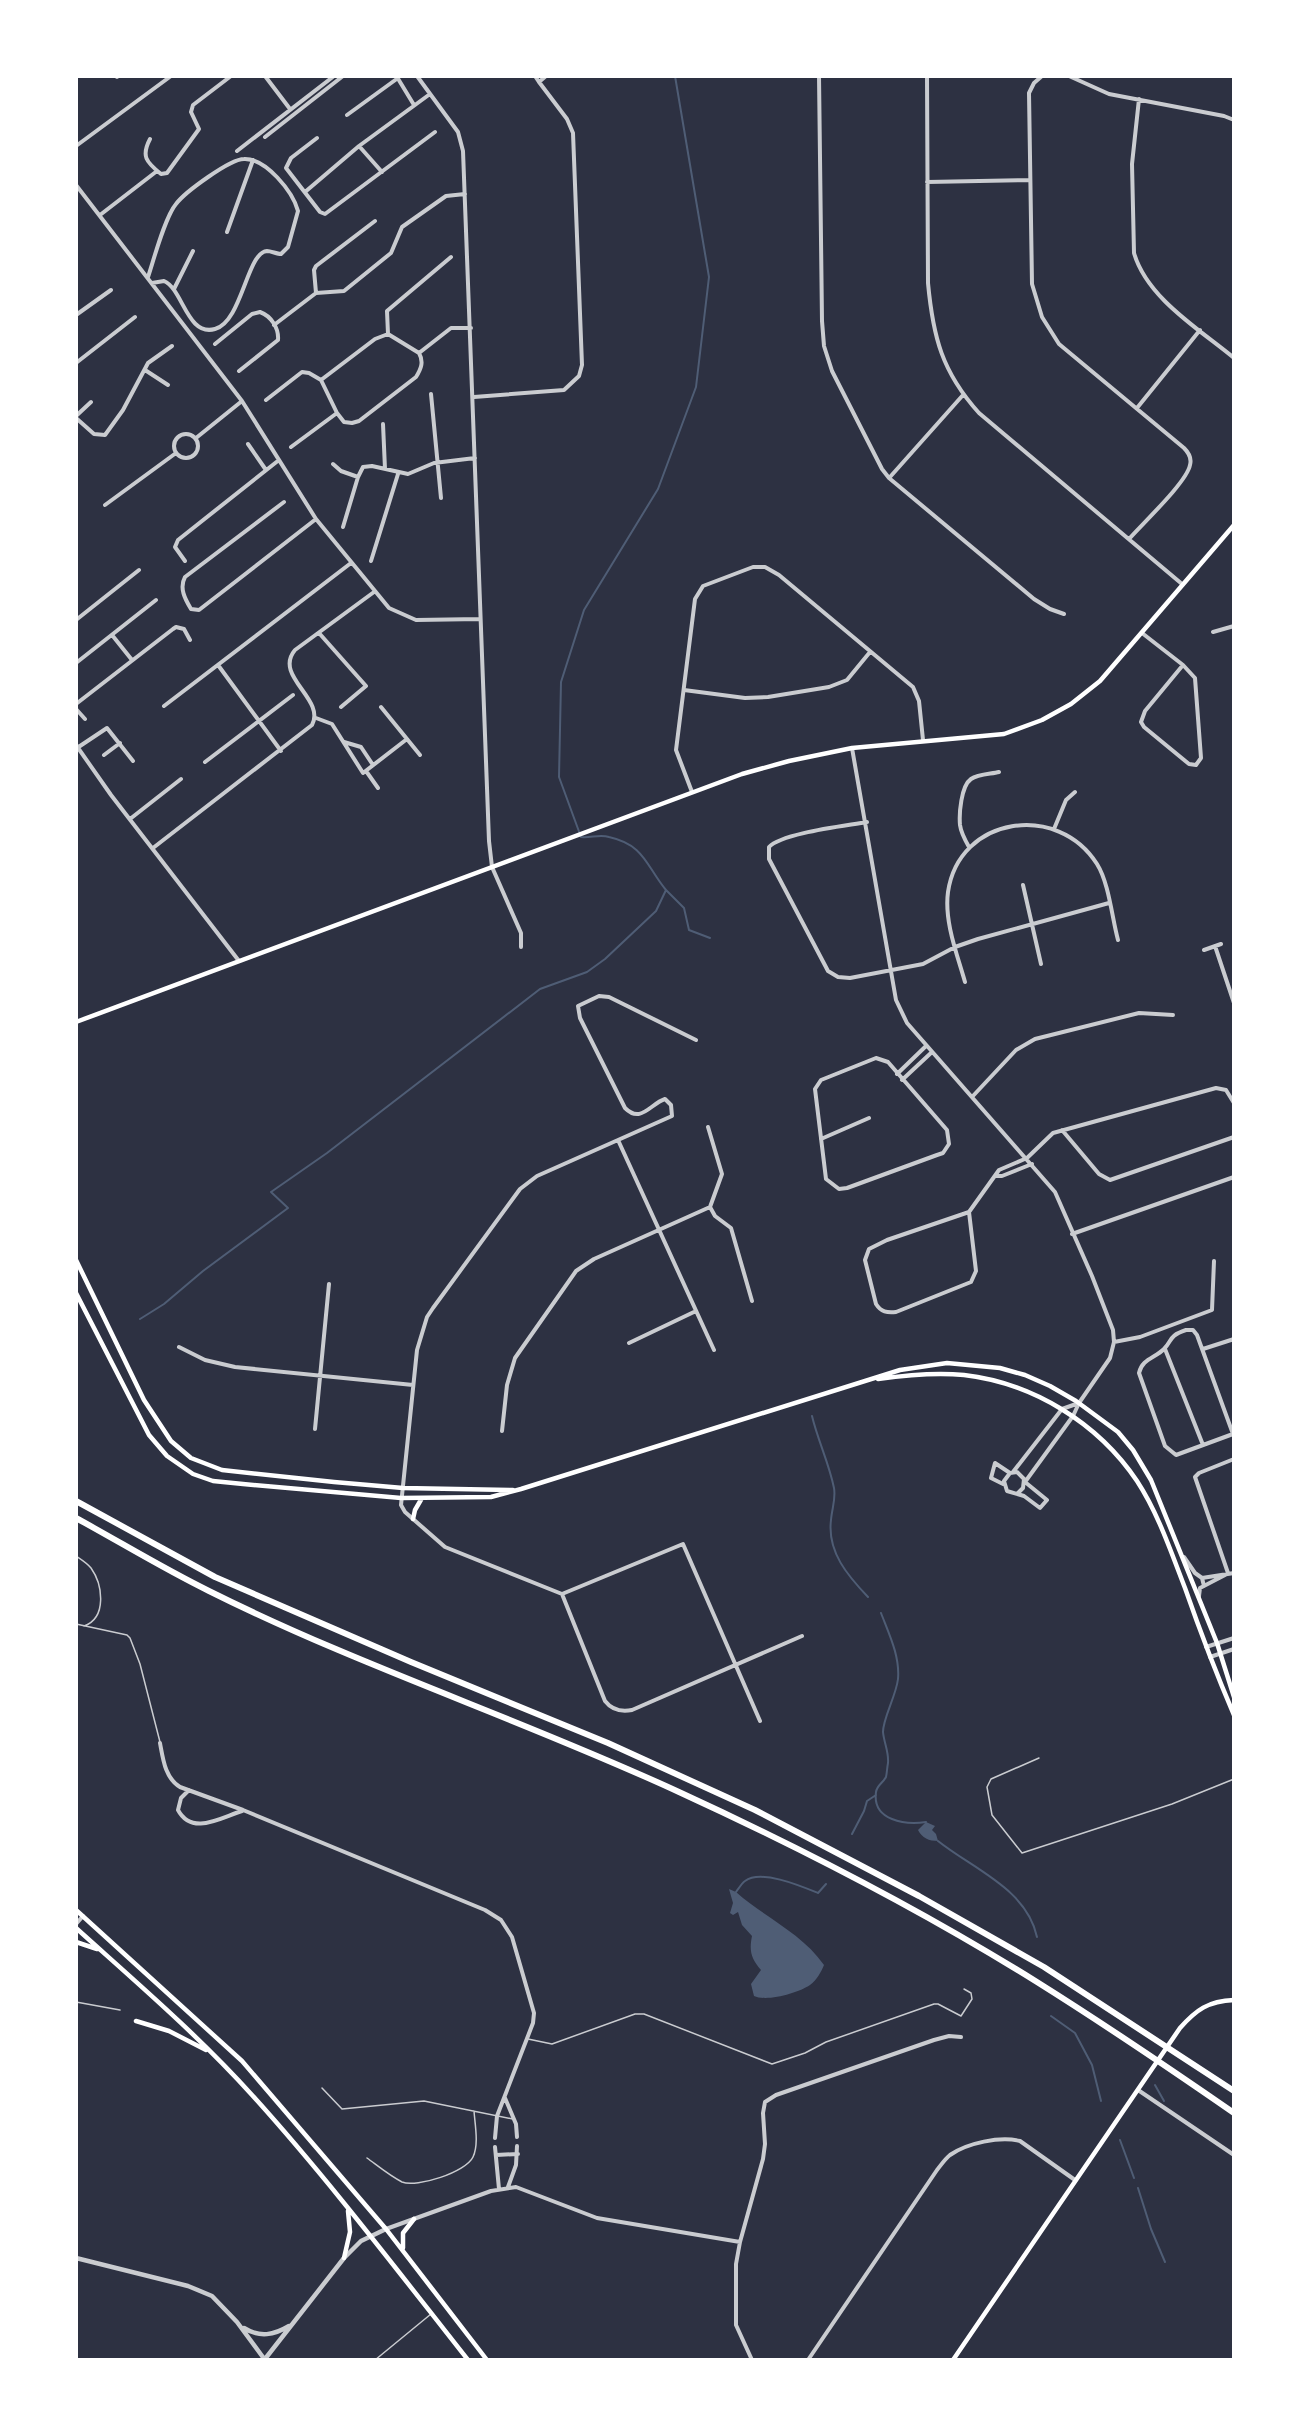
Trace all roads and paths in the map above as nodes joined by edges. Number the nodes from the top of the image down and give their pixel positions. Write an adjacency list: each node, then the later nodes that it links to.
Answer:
1 (171, 76): 25 (street)
2 (231, 76): 29 (street)
3 (265, 76): 18 (street)
4 (334, 76): 18 (street)
5 (343, 76): 22 (street)
6 (417, 76): 15 (street)
7 (535, 76): 14 (street)
8 (546, 76): 14 (street)
9 (819, 76): 83 (street)
10 (927, 76): 32 (street)
11 (1042, 76): 31 (street)
12 (1069, 76): 16 (street)
13 (397, 77): 17 (street); 19 (street)
14 (539, 82): 63 (street)
15 (430, 94): 17 (street); 35 (street)
16 (1140, 99): 20 (street); 50 (street)
17 (414, 105): 26 (street)
18 (290, 109): 27 (street)
19 (347, 115)
20 (1233, 120)
21 (435, 132): 30 (street)
22 (265, 137)
23 (317, 138): 34 (street)
24 (150, 139): 29 (street)
25 (76, 146)
26 (359, 146): 30 (street); 34 (street)
27 (237, 151)
28 (253, 160): 38 (street); 41 (street); 43 (street)
29 (157, 171): 36 (street)
30 (382, 172): 34 (street)
31 (1030, 180): 32 (street); 67 (street)
32 (927, 182): 62 (street)
33 (76, 185): 36 (street)
34 (304, 192)
35 (465, 194): 45 (street); 49 (street)
36 (100, 215): 41 (street)
37 (375, 221): 45 (street)
38 (227, 232)
39 (193, 251): 43 (street)
40 (451, 257): 51 (street)
41 (148, 278): 42 (street)
42 (152, 283): 43 (street); 65 (street)
43 (174, 289)
44 (111, 290): 46 (street)
45 (316, 293): 48 (street)
46 (76, 315)
47 (135, 317): 56 (street)
48 (274, 325): 52 (street); 58 (street)
49 (471, 328): 54 (street); 63 (street)
50 (1200, 330): 55 (street); 67 (street)
51 (388, 334): 54 (street); 59 (street)
52 (215, 344)
53 (172, 346): 57 (street)
54 (419, 353): 68 (street)
55 (1233, 358)
56 (76, 363)
57 (145, 370): 60 (street); 69 (street)
58 (239, 371)
59 (321, 380): 64 (street); 68 (street)
60 (168, 385)
61 (431, 394): 77 (street)
62 (963, 395): 83 (street); 90 (street)
63 (474, 397): 75 (street)
64 (266, 400)
65 (242, 401): 71 (street); 76 (street)
66 (92, 402): 69 (street)
67 (1137, 408): 90 (street)
68 (337, 413): 73 (street)
69 (76, 417)
70 (383, 424): 79 (street)
71 (195, 439): 74 (street); 74 (street)
72 (248, 444): 80 (street)
73 (291, 447)
74 (176, 453): 86 (street)
75 (476, 458): 77 (street); 99 (street)
76 (279, 460): 80 (street); 87 (street)
77 (438, 463): 81 (street); 84 (street)
78 (333, 464): 82 (street)
79 (385, 469): 81 (street); 82 (street)
80 (266, 470): 91 (street)
81 (398, 474): 92 (street)
82 (358, 477): 89 (street)
83 (889, 477): 98 (street)
84 (441, 498)
85 (284, 502): 87 (street)
86 (105, 505)
87 (316, 519): 93 (street)
88 (1233, 525): 95 (main road)
89 (343, 527)
90 (1129, 539): 95 (street)
91 (185, 561)
92 (370, 561)
93 (351, 563): 96 (street); 110 (street)
94 (139, 570): 100 (street)
95 (1182, 584): 104 (main road)
96 (374, 592): 99 (street); 103 (street)
97 (156, 600): 105 (street)
98 (1064, 614)
99 (480, 619): 144 (street)
100 (76, 620)
101 (1233, 626): 102 (street)
102 (1213, 632)
103 (319, 633): 117 (street); 118 (street)
104 (1142, 633): 111 (street); 122 (main road)
105 (112, 635): 108 (street); 109 (street)
106 (190, 640): 108 (street)
107 (870, 652): 112 (street); 112 (street); 122 (street)
108 (132, 660): 114 (street)
109 (76, 663)
110 (218, 665): 115 (street); 120 (street)
111 (1183, 665): 111 (street)
112 (684, 690): 137 (street)
113 (293, 695): 120 (street)
114 (76, 706): 119 (street)
115 (164, 706)
116 (381, 706): 121 (street)
117 (341, 707)
118 (316, 718): 123 (street); 127 (street)
119 (85, 719)
120 (259, 721): 127 (street); 131 (street)
121 (407, 739): 129 (street); 132 (street)
122 (922, 740): 126 (main road)
123 (343, 742): 132 (street); 133 (street)
124 (120, 743): 125 (street); 128 (street); 130 (street)
125 (77, 747): 139 (street)
126 (852, 748): 137 (main road); 140 (street)
127 (281, 751): 143 (street)
128 (104, 755)
129 (420, 755)
130 (133, 760)
131 (205, 762)
132 (374, 765): 133 (street)
133 (364, 772): 136 (street)
134 (999, 772): 142 (street)
135 (181, 779): 139 (street)
136 (378, 788)
137 (692, 792): 144 (main road)
138 (1075, 792): 141 (street)
139 (130, 819): 143 (street)
140 (867, 822): 156 (street); 156 (street)
141 (1054, 829): 142 (street); 146 (street)
142 (969, 847): 152 (street)
143 (153, 848): 154 (street)
144 (492, 867): 151 (street); 154 (main road)
145 (1023, 885): 147 (street)
146 (1109, 903): 147 (street); 148 (street)
147 (1032, 924): 152 (street); 155 (street)
148 (1118, 940)
149 (1221, 944): 150 (street)
150 (1215, 946): 153 (street); 159 (street)
151 (521, 947)
152 (955, 947): 156 (street); 158 (street)
153 (1204, 950)
154 (240, 961): 162 (main road)
155 (1041, 964)
156 (891, 972): 164 (street)
157 (1233, 981): 159 (street)
158 (965, 982)
159 (1227, 983): 160 (street)
160 (1233, 1003)
161 (1173, 1015): 168 (street)
162 (76, 1022)
163 (696, 1040): 175 (street)
164 (926, 1046): 165 (street); 166 (street)
165 (932, 1052): 167 (street); 168 (street)
166 (897, 1074): 167 (street); 174 (street)
167 (902, 1080): 174 (street)
168 (972, 1097): 176 (street)
169 (1233, 1103): 172 (street)
170 (869, 1118): 174 (street)
171 (708, 1127): 180 (street)
172 (1062, 1130): 173 (street); 176 (street)
173 (1233, 1137)
174 (821, 1139)
175 (618, 1140): 182 (street); 199 (street)
176 (1027, 1158): 177 (street); 178 (street)
177 (1032, 1164): 178 (street); 183 (street)
178 (996, 1176): 181 (street)
179 (1233, 1177): 183 (street)
180 (710, 1207): 182 (street); 188 (street)
181 (969, 1212): 181 (street)
182 (658, 1229): 189 (street); 204 (street)
183 (1072, 1234): 191 (street)
184 (76, 1260): 210 (main road)
185 (1214, 1261): 191 (street)
186 (329, 1284): 197 (street)
187 (76, 1293): 213 (main road)
188 (752, 1301)
189 (696, 1311): 192 (street); 196 (street)
190 (1233, 1339): 195 (street)
191 (1114, 1342): 200 (street)
192 (629, 1343)
193 (179, 1347): 197 (street)
194 (1165, 1349): 195 (street); 205 (street); 205 (street)
195 (1203, 1349): 205 (street)
196 (714, 1350)
197 (320, 1375): 199 (street); 203 (street)
198 (864, 1381): 200 (main road); 201 (main road); 211 (main road)
199 (413, 1385): 210 (street)
200 (1079, 1403): 201 (street); 202 (street); 218 (main road)
201 (1062, 1409): 202 (main road); 207 (street)
202 (1073, 1416): 208 (street); 230 (main road)
203 (315, 1429)
204 (502, 1431)
205 (1203, 1445)
206 (1233, 1460): 220 (street)
207 (1012, 1472): 208 (street); 209 (street); 209 (street)
208 (1025, 1482): 212 (street); 212 (street)
209 (1004, 1484): 212 (street)
210 (403, 1488): 211 (main road); 213 (street)
211 (521, 1489): 214 (main road)
212 (1018, 1493)
213 (401, 1498): 214 (main road); 217 (street)
214 (422, 1498): 217 (main road)
215 (76, 1501): 258 (highway)
216 (76, 1518): 261 (highway)
217 (413, 1519): 223 (street)
218 (1174, 1540): 221 (street); 224 (main road)
219 (76, 1556): 226 (lane)
220 (1229, 1574): 221 (street); 222 (street)
221 (1202, 1578): 222 (street)
222 (1204, 1586): 224 (street)
223 (562, 1594): 234 (street); 234 (street)
224 (1202, 1611): 229 (main road)
225 (76, 1624): 226 (lane)
226 (83, 1626): 238 (lane)
227 (801, 1636): 234 (street)
228 (1233, 1638): 229 (street)
229 (1217, 1643): 230 (street); 232 (main road)
230 (1206, 1647): 233 (main road)
231 (1233, 1649): 232 (street)
232 (1221, 1654): 233 (street); 235 (main road)
233 (1210, 1657): 236 (main road)
234 (734, 1665): 237 (street)
235 (1233, 1697)
236 (1233, 1715)
237 (760, 1721)
238 (160, 1743): 241 (street)
239 (1039, 1758): 240 (lane)
240 (1233, 1779)
241 (189, 1790): 242 (street); 242 (street)
242 (243, 1810): 254 (street)
243 (76, 1910): 244 (main road)
244 (83, 1916): 245 (street); 277 (main road)
245 (76, 1926): 247 (main road)
246 (76, 1942): 247 (main road)
247 (105, 1954): 255 (main road)
248 (964, 1989): 254 (lane)
249 (1233, 2000): 257 (main road)
250 (76, 2002): 251 (lane)
251 (120, 2010)
252 (136, 2021): 255 (main road)
253 (962, 2037): 279 (street)
254 (527, 2039): 259 (street)
255 (214, 2055): 275 (main road)
256 (322, 2088): 260 (lane)
257 (1138, 2090): 270 (street); 272 (main road)
258 (1233, 2091)
259 (504, 2098): 262 (street); 263 (street)
260 (474, 2110): 262 (lane); 271 (lane)
261 (1233, 2113)
262 (497, 2116): 263 (lane); 265 (street)
263 (514, 2120): 264 (street)
264 (517, 2137)
265 (495, 2138)
266 (518, 2146): 268 (street)
267 (495, 2147): 269 (street)
268 (518, 2154): 269 (street); 273 (street)
269 (496, 2155): 274 (street)
270 (1233, 2155)
271 (367, 2158)
272 (1075, 2180): 291 (street); 292 (main road)
273 (508, 2187): 274 (street); 279 (street)
274 (499, 2189): 276 (street)
275 (348, 2208): 278 (main road); 282 (main road)
276 (414, 2218): 277 (street); 280 (main road)
277 (386, 2229): 278 (street); 280 (main road)
278 (371, 2236): 282 (street); 283 (main road)
279 (740, 2242): 290 (street)
280 (403, 2250): 289 (main road)
281 (76, 2258): 284 (street)
282 (344, 2258): 285 (street)
283 (432, 2313): 287 (lane); 288 (main road)
284 (237, 2322): 285 (street); 286 (street)
285 (294, 2322): 286 (street)
286 (265, 2359)
287 (375, 2360)
288 (468, 2360)
289 (487, 2360)
290 (752, 2360)
291 (808, 2360)
292 (953, 2360)

